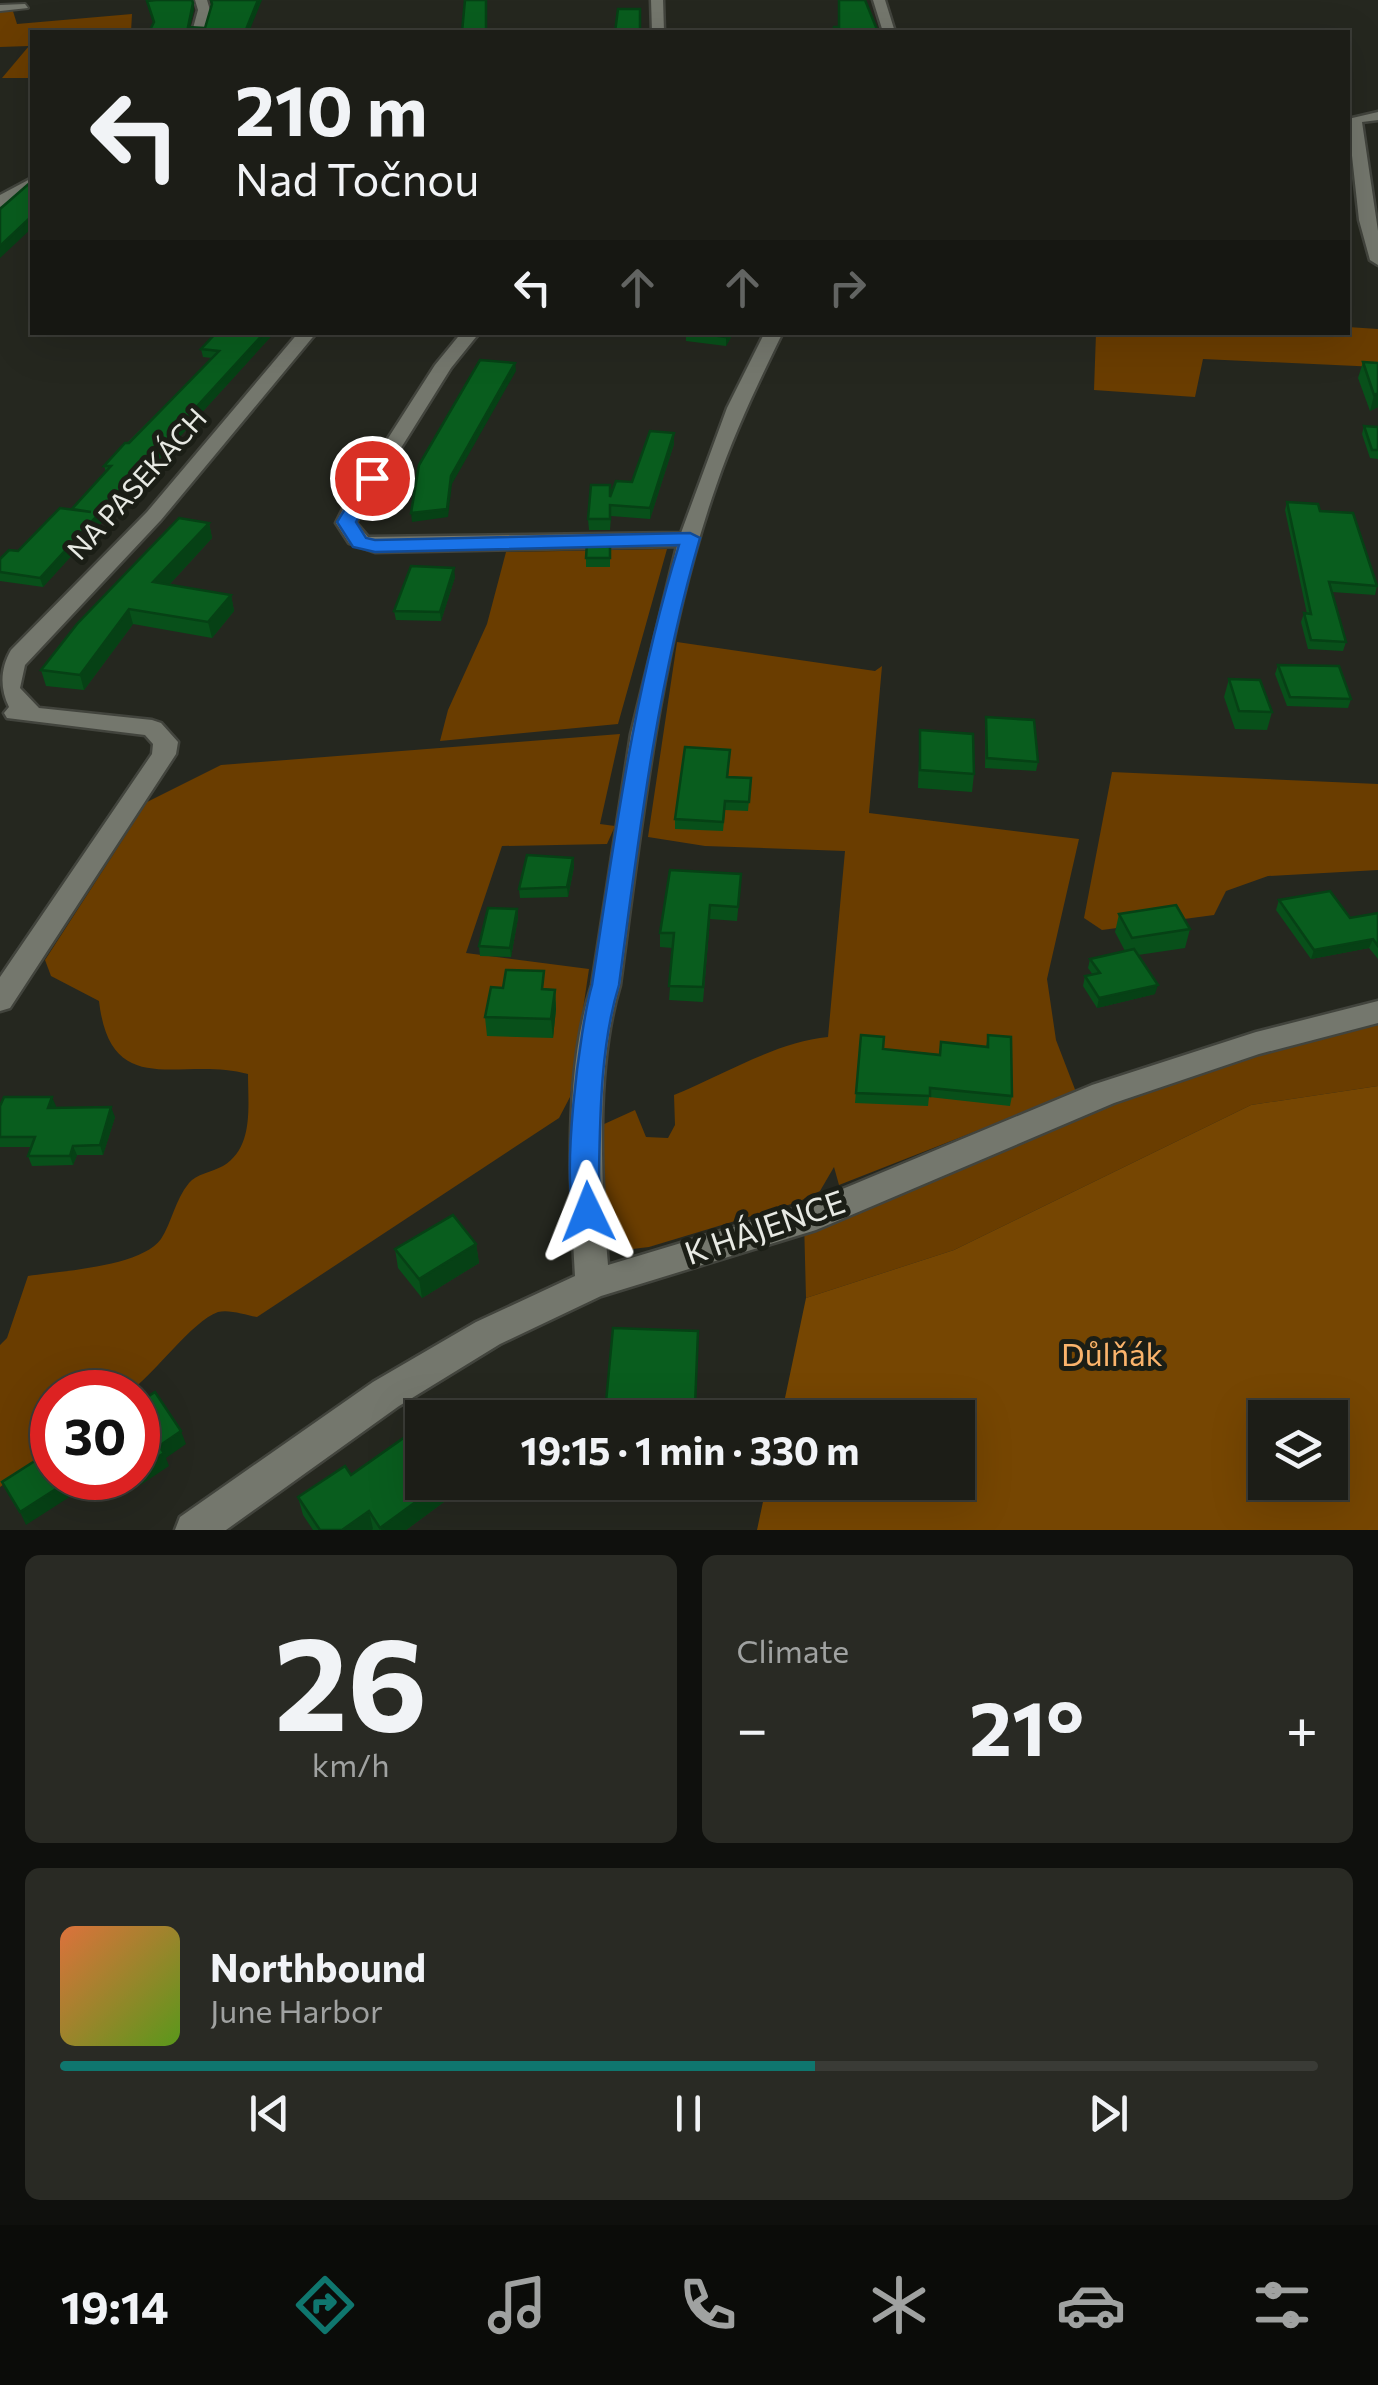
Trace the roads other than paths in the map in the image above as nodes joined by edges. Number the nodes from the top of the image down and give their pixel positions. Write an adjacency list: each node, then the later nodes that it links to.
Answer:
1 (201, 0): 6 (street)
2 (656, 0): 7 (street)
3 (878, 0): 8 (street)
4 (25, 6): 5 (lane)
5 (0, 8)
6 (199, 30)
7 (658, 30)
8 (889, 30)
9 (1378, 116): 12 (street)
10 (30, 183): 11 (street)
11 (0, 202)
12 (1378, 260)
13 (306, 335): 17 (street, NA PASEKÁCH)
14 (469, 335): 16 (street)
15 (773, 335): 16 (street)
16 (690, 538): 22 (street)
17 (3, 676): 19 (street, NA PASEKÁCH)
18 (0, 711): 19 (street)
19 (31, 714): 20 (street)
20 (0, 1000)
21 (1378, 1012): 22 (street, K HÁJENCE)
22 (593, 1284): 23 (street, K HÁJENCE)
23 (194, 1530)

